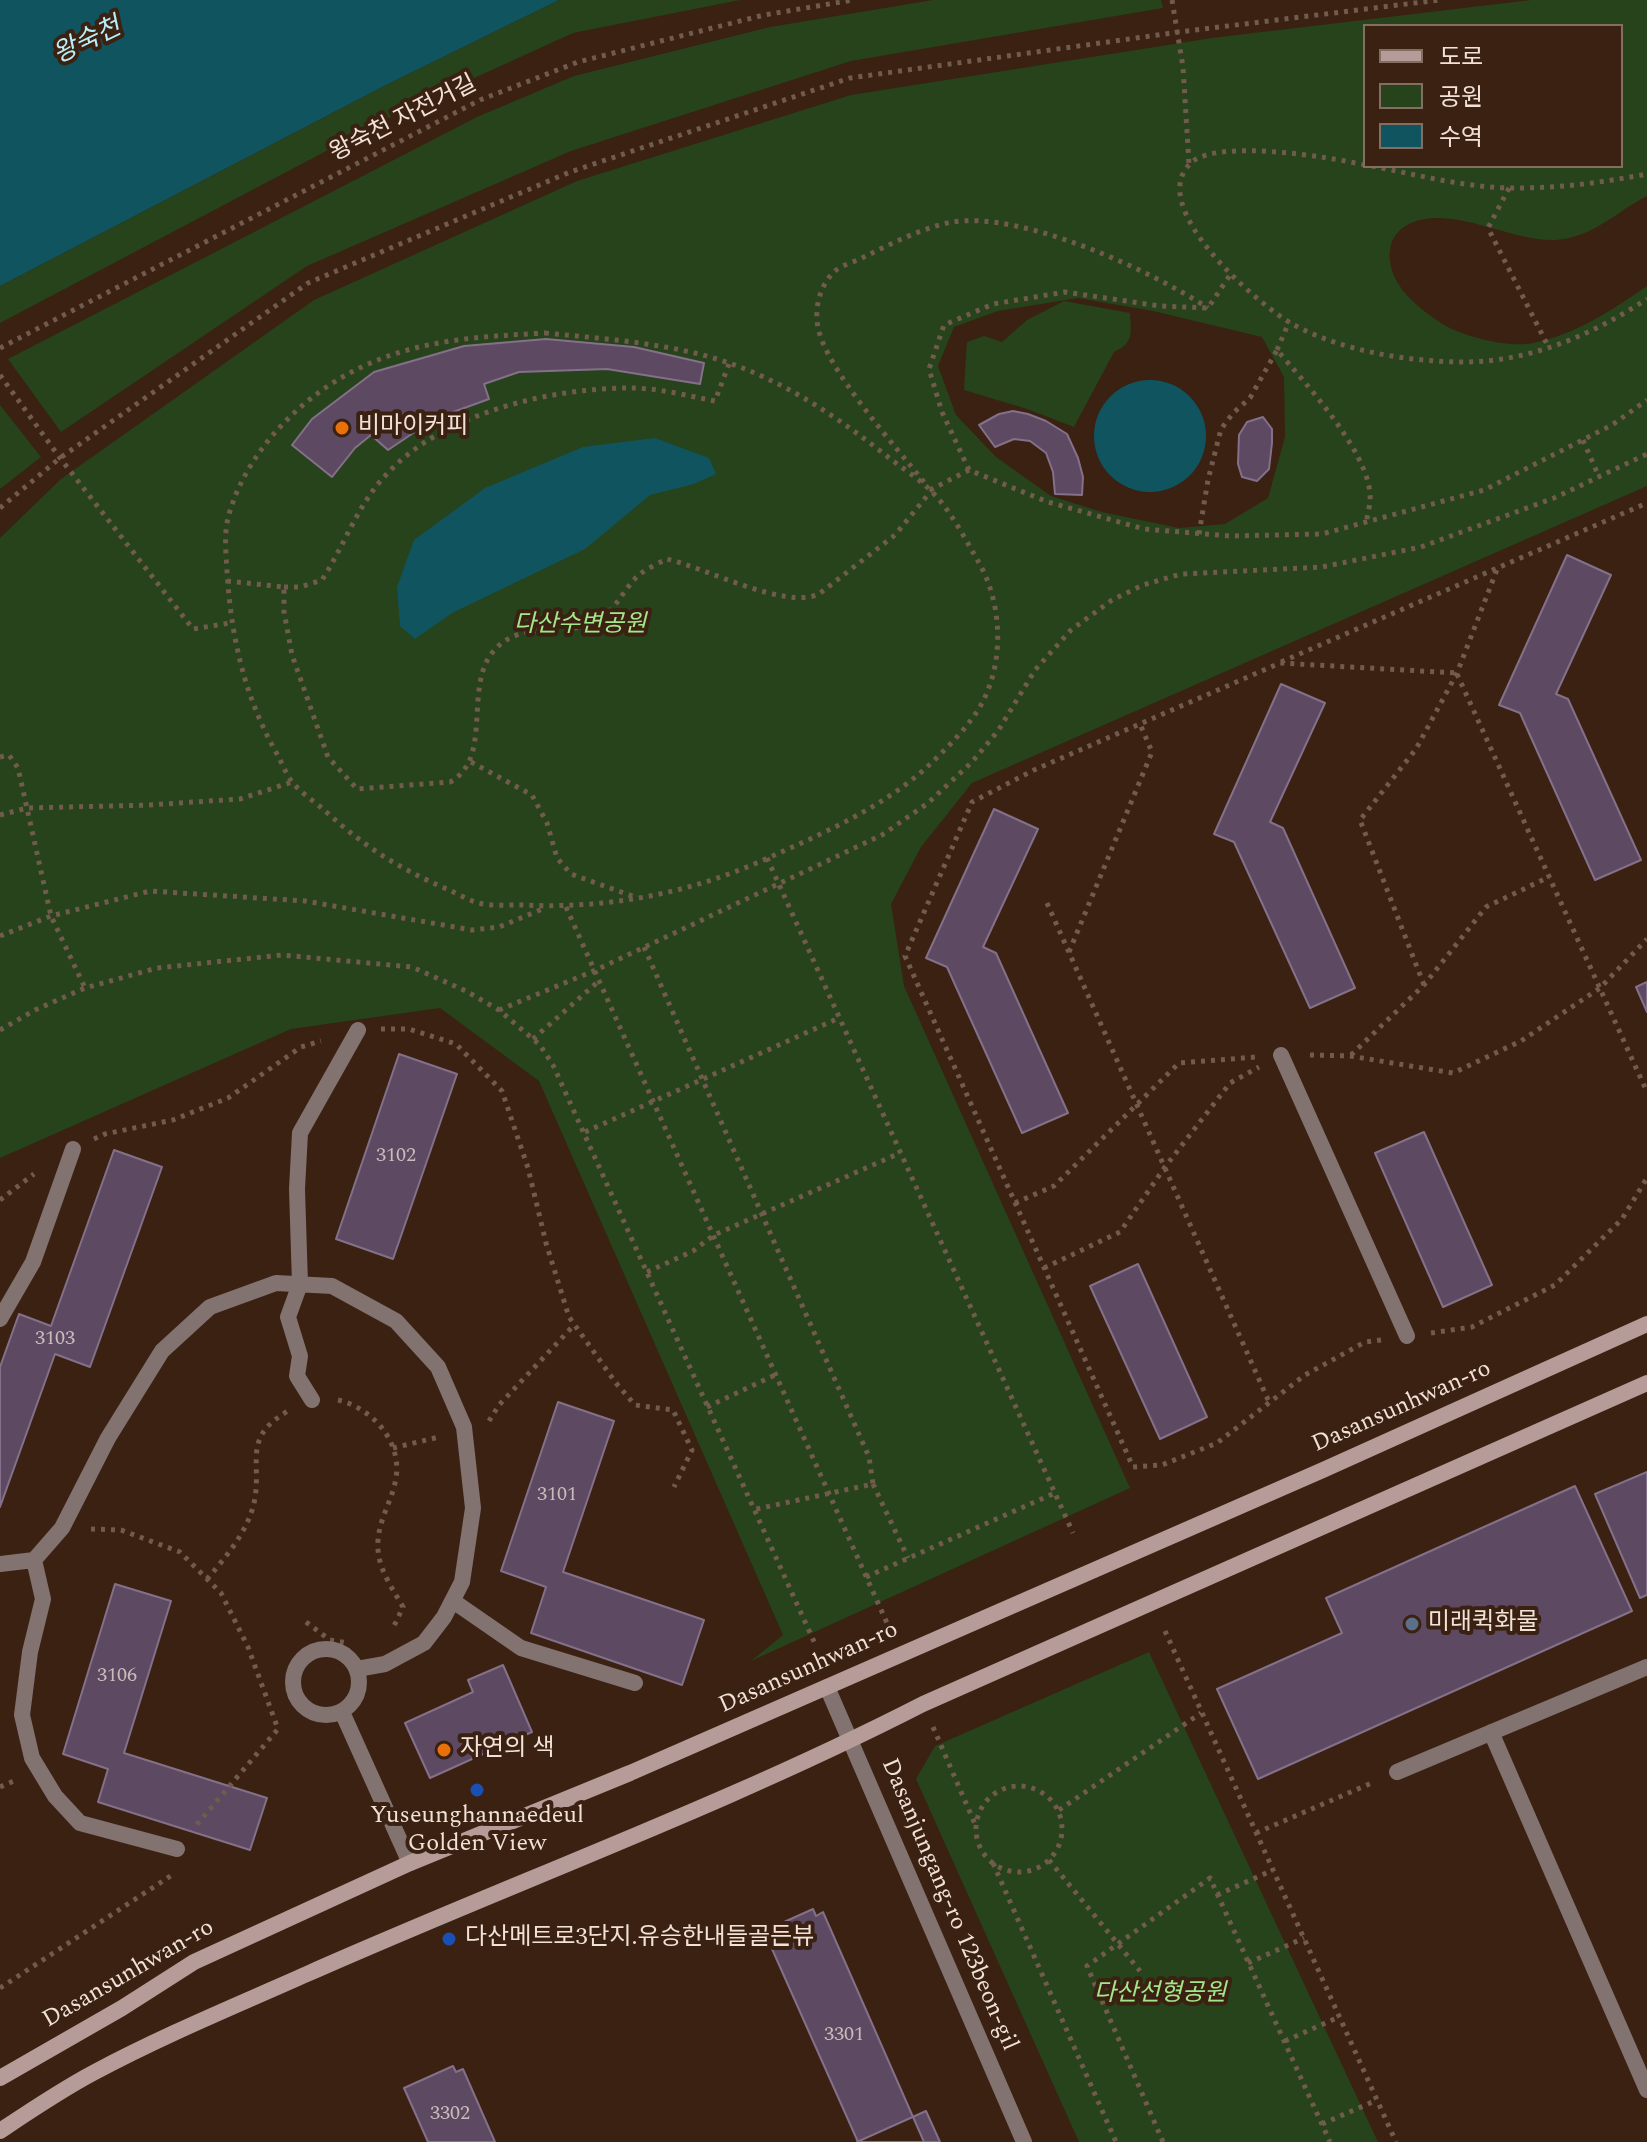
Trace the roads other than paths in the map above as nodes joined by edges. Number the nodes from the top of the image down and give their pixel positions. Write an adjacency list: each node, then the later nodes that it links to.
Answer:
1 (358, 1030): 4 (street)
2 (1281, 1055): 7 (street)
3 (73, 1149): 5 (street)
4 (300, 1284): 9 (street); 10 (street); 12 (street)
5 (0, 1319)
6 (1647, 1324): 16 (street, Dasansunhwan-ro)
7 (1407, 1336)
8 (1647, 1383): 19 (street)
9 (312, 1400)
10 (34, 1560): 11 (street); 21 (street)
11 (0, 1564)
12 (453, 1601): 14 (street); 15 (street)
13 (1647, 1667): 18 (street)
14 (357, 1669): 17 (street); 17 (street)
15 (635, 1683)
16 (827, 1687): 19 (street, Dasanjungang-ro 123beon-gil); 22 (street, Dasansunhwan-ro)
17 (342, 1712): 22 (street)
18 (1491, 1732): 20 (street); 24 (street)
19 (851, 1741): 25 (street); 26 (street, Dasanjungang-ro 123beon-gil)
20 (1397, 1772)
21 (177, 1849)
22 (410, 1863): 23 (street, Dasansunhwan-ro)
23 (0, 2078)
24 (1647, 2090)
25 (0, 2131)
26 (1024, 2142)

